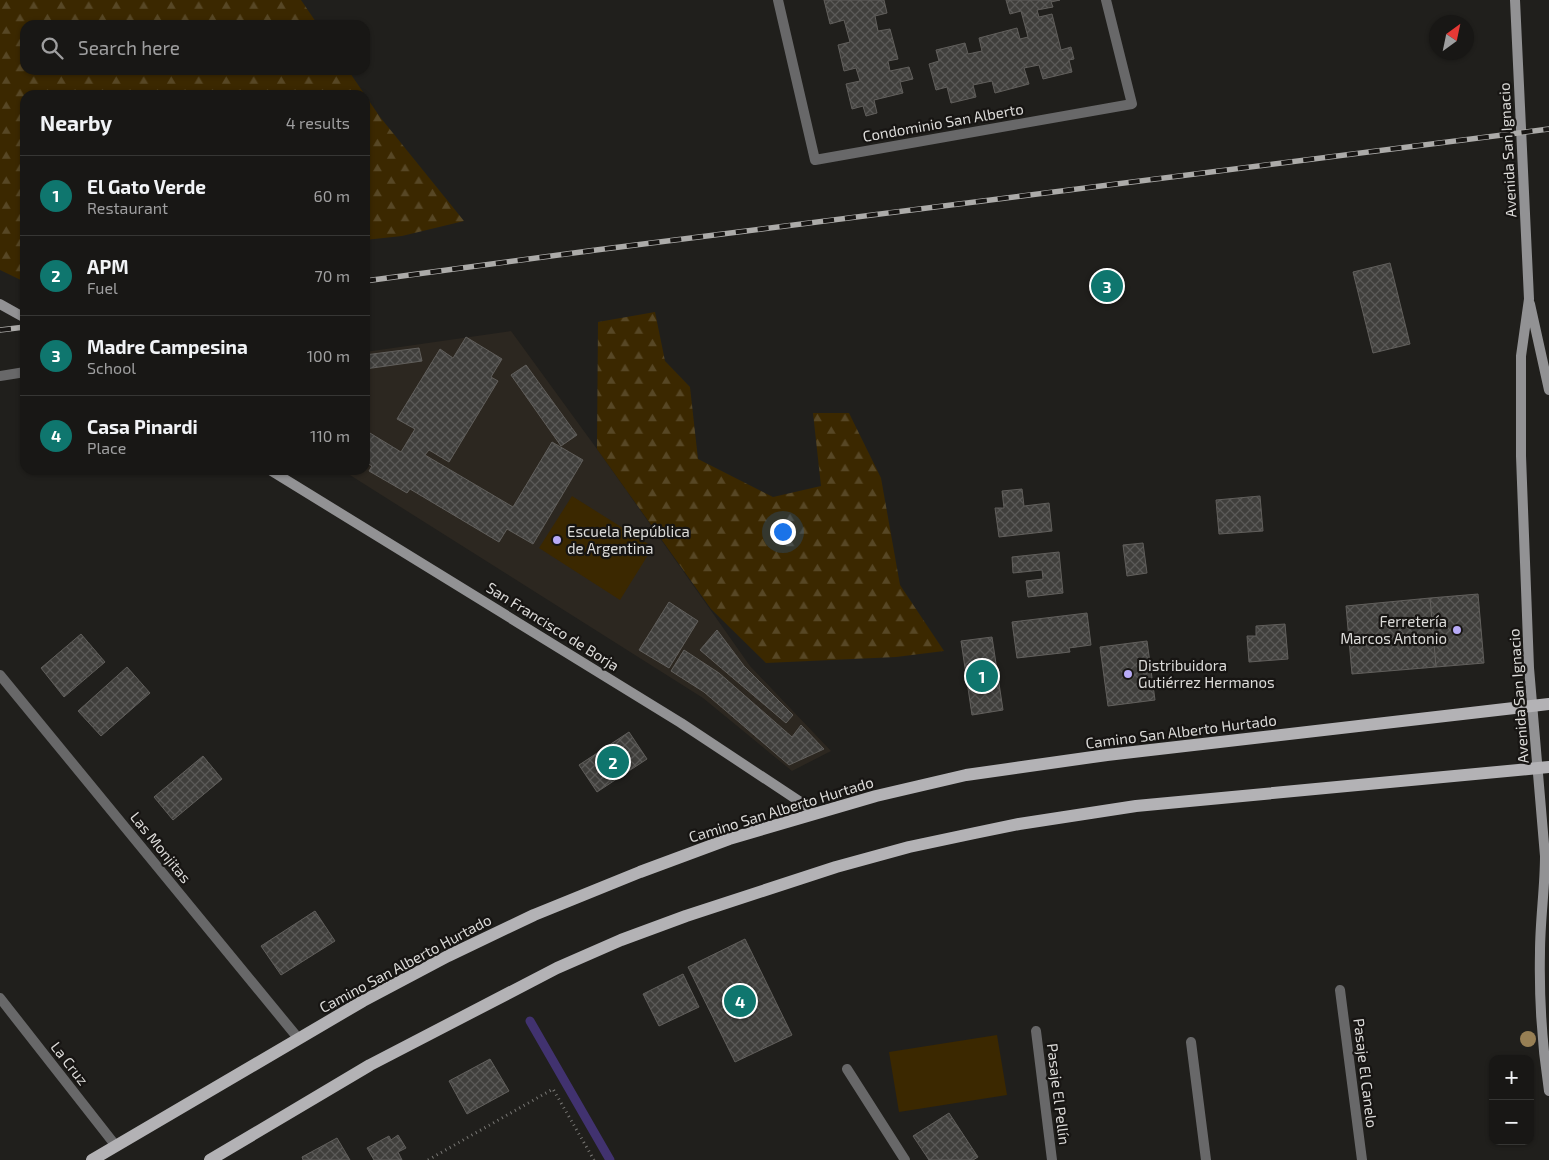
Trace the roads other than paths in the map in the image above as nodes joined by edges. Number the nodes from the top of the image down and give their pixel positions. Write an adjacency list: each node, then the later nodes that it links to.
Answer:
1 (778, 0): 2 (street, Condominio San Alberto)
2 (1106, 0)
3 (1515, 0): 4 (main road, Avenida San Ignacio)
4 (1529, 298): 9 (main road, Avenida San Ignacio); 13 (main road, Avenida San Ignacio)
5 (0, 304): 6 (main road)
6 (20, 315)
7 (20, 373): 8 (street)
8 (0, 376)
9 (1549, 390)
10 (278, 475): 15 (main road, San Francisco de Borja)
11 (0, 675): 19 (street, Las Monjitas)
12 (1549, 704): 13 (main road, Camino San Alberto Hurtado)
13 (1533, 707): 14 (main road, Avenida San Ignacio); 15 (main road, Camino San Alberto Hurtado)
14 (1543, 767): 22 (main road, Avenida San Ignacio); 25 (main road)
15 (816, 813): 19 (main road, Camino San Alberto Hurtado)
16 (1340, 990): 29 (street, Pasaje El Canelo)
17 (0, 998): 23 (street, La Cruz)
18 (1036, 1031): 27 (street, Pasaje El Pellín)
19 (298, 1038): 23 (main road, Camino San Alberto Hurtado)
20 (1191, 1042): 28 (street)
21 (847, 1069): 26 (street)
22 (1549, 1091)
23 (116, 1146): 24 (main road, Camino San Alberto Hurtado)
24 (92, 1160)
25 (210, 1160)
26 (905, 1160)
27 (1052, 1160)
28 (1206, 1160)
29 (1362, 1160)

